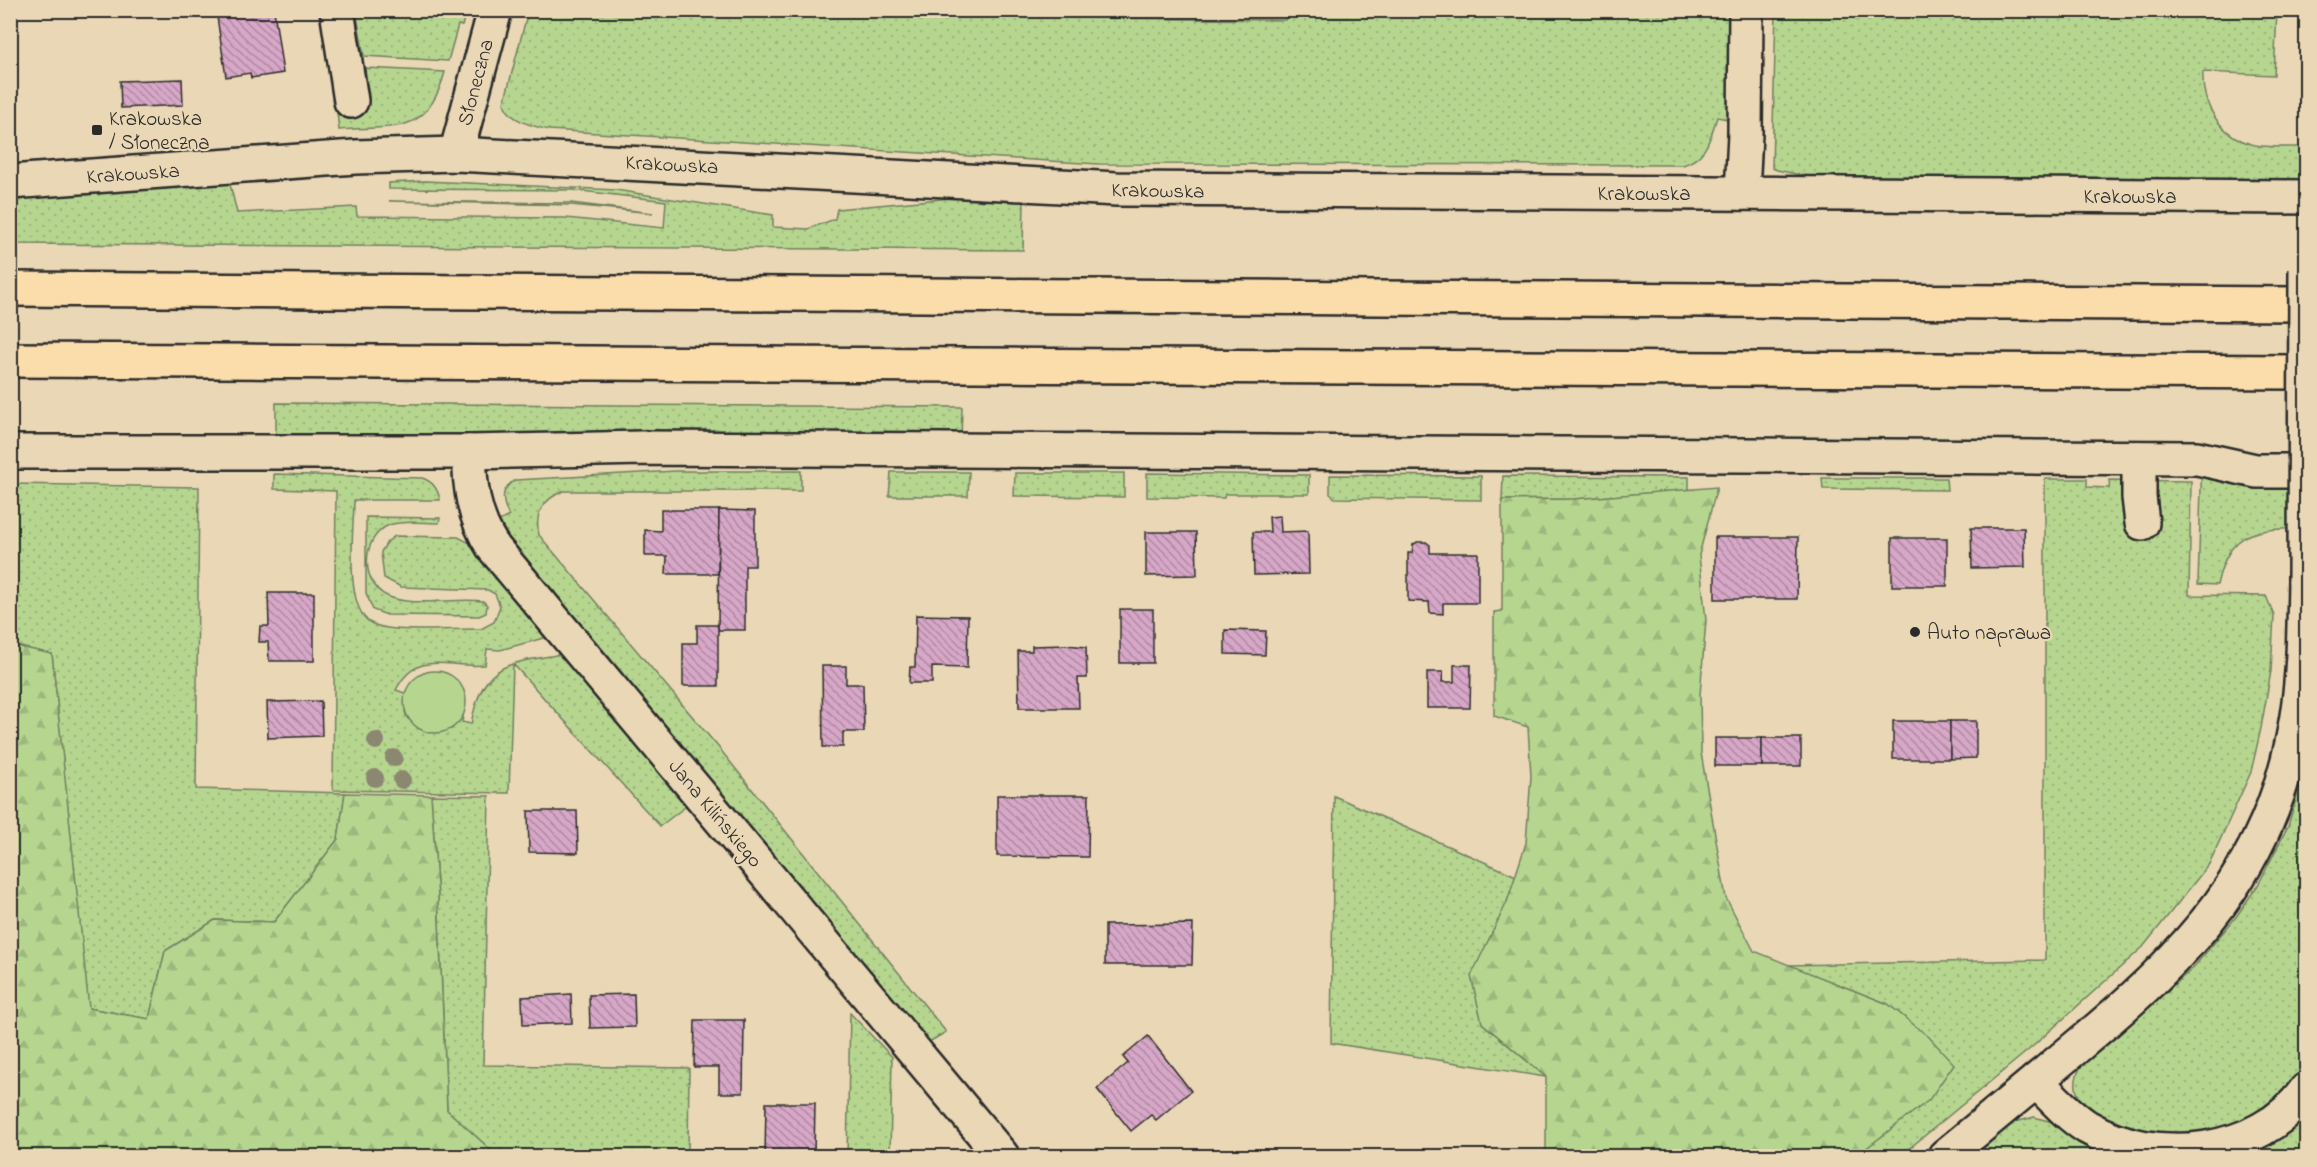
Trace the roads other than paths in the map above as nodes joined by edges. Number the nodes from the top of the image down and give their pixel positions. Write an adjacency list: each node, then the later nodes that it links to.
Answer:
1 (337, 10): 4 (street)
2 (495, 10): 5 (street, Słoneczna)
3 (1746, 10): 7 (street)
4 (351, 101)
5 (456, 154): 6 (street, Krakowska); 7 (street, Krakowska)
6 (10, 182)
7 (1742, 193): 8 (street, Krakowska)
8 (2307, 197)
9 (2307, 269): 19 (street, bridge)
10 (10, 289): 11 (highway)
11 (2307, 304)
12 (10, 360): 13 (highway)
13 (2307, 372)
14 (10, 452): 15 (street)
15 (469, 452): 16 (street); 21 (street, Jana Kilińskiego)
16 (2139, 458): 17 (street); 18 (street)
17 (2307, 471)
18 (2142, 523)
19 (2036, 1081): 20 (street); 22 (street)
20 (2307, 1090)
21 (1002, 1156)
22 (1945, 1156)

